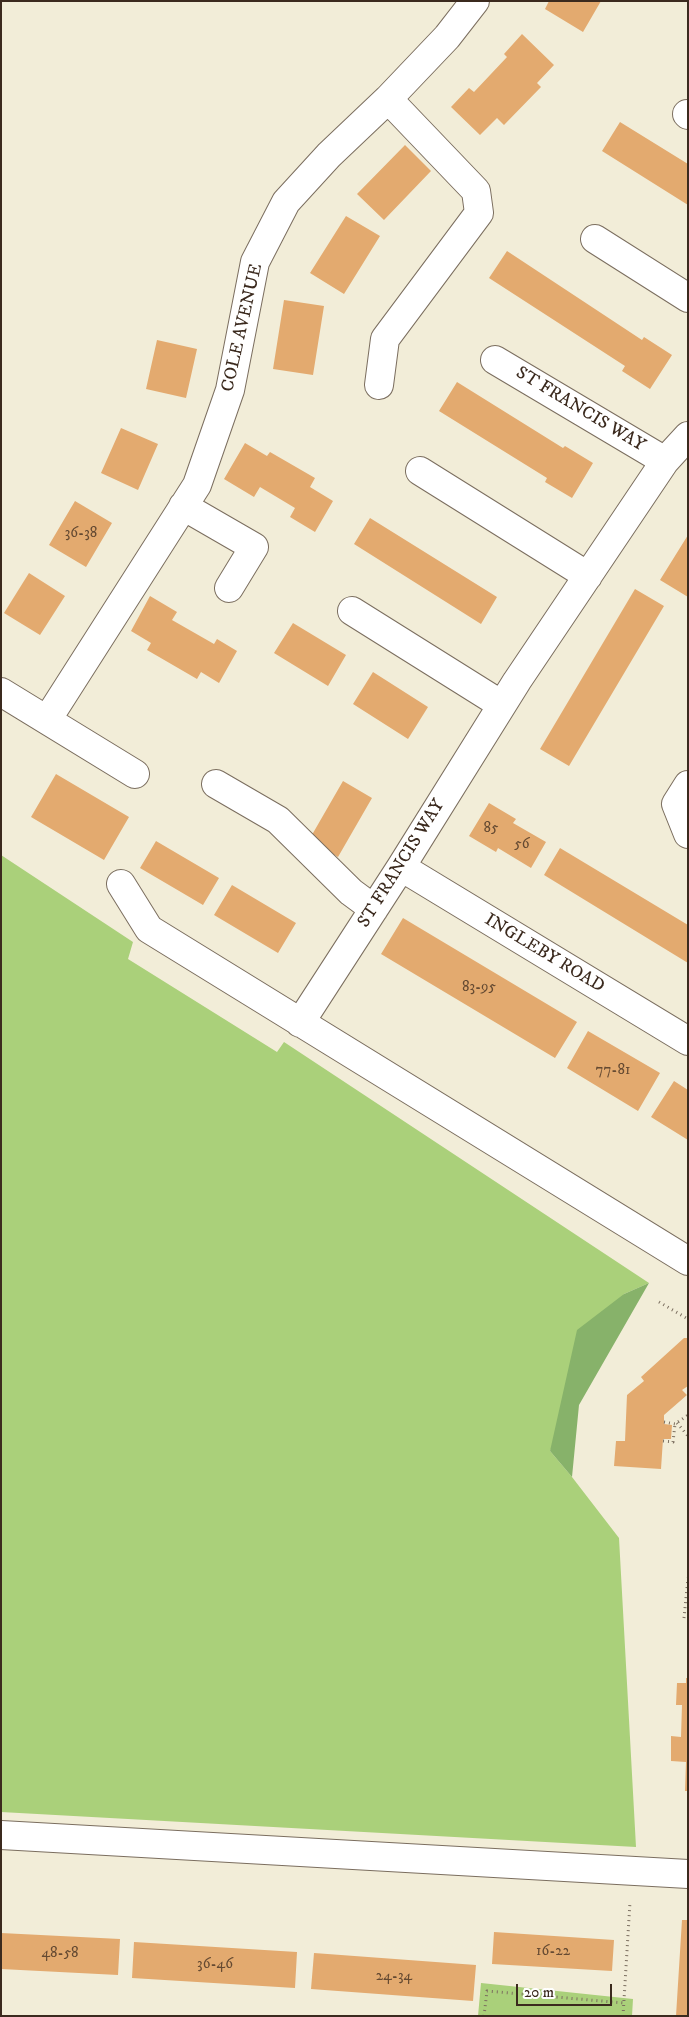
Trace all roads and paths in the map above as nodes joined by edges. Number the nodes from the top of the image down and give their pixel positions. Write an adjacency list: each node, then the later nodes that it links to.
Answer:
1 (475, 1): 2 (street, COLE AVENUE)
2 (388, 99): 6 (street); 10 (street, COLE AVENUE)
3 (595, 239): 4 (street)
4 (688, 298)
5 (496, 360): 8 (street, ST FRANCIS WAY)
6 (379, 385)
7 (688, 436): 8 (street, ST FRANCIS WAY)
8 (666, 461): 11 (street, ST FRANCIS WAY)
9 (420, 471): 11 (street)
10 (183, 506): 12 (street); 16 (street, COLE AVENUE)
11 (588, 576): 15 (street, ST FRANCIS WAY)
12 (229, 588)
13 (352, 611): 15 (street)
14 (1, 692): 16 (street)
15 (502, 705): 21 (street, ST FRANCIS WAY)
16 (47, 720): 17 (street)
17 (135, 774)
18 (216, 784): 23 (street)
19 (688, 785): 20 (street)
20 (688, 834)
21 (401, 867): 23 (street, ST FRANCIS WAY); 25 (street, INGLEBY ROAD)
22 (121, 884): 24 (street)
23 (374, 909): 24 (street, ST FRANCIS WAY)
24 (300, 1023): 26 (street)
25 (688, 1041)
26 (688, 1261)
27 (658, 1302): 28 (path)
28 (688, 1319)
29 (688, 1415): 31 (path)
30 (664, 1422): 31 (path)
31 (676, 1424): 32 (path); 33 (path)
32 (688, 1436)
33 (663, 1441)
34 (688, 1578): 35 (path)
35 (684, 1618)
36 (1, 1835): 37 (street)
37 (632, 1871): 38 (street); 39 (path)
38 (688, 1874)
39 (624, 2003): 40 (path); 41 (path)
40 (484, 2016)
41 (623, 2016)

